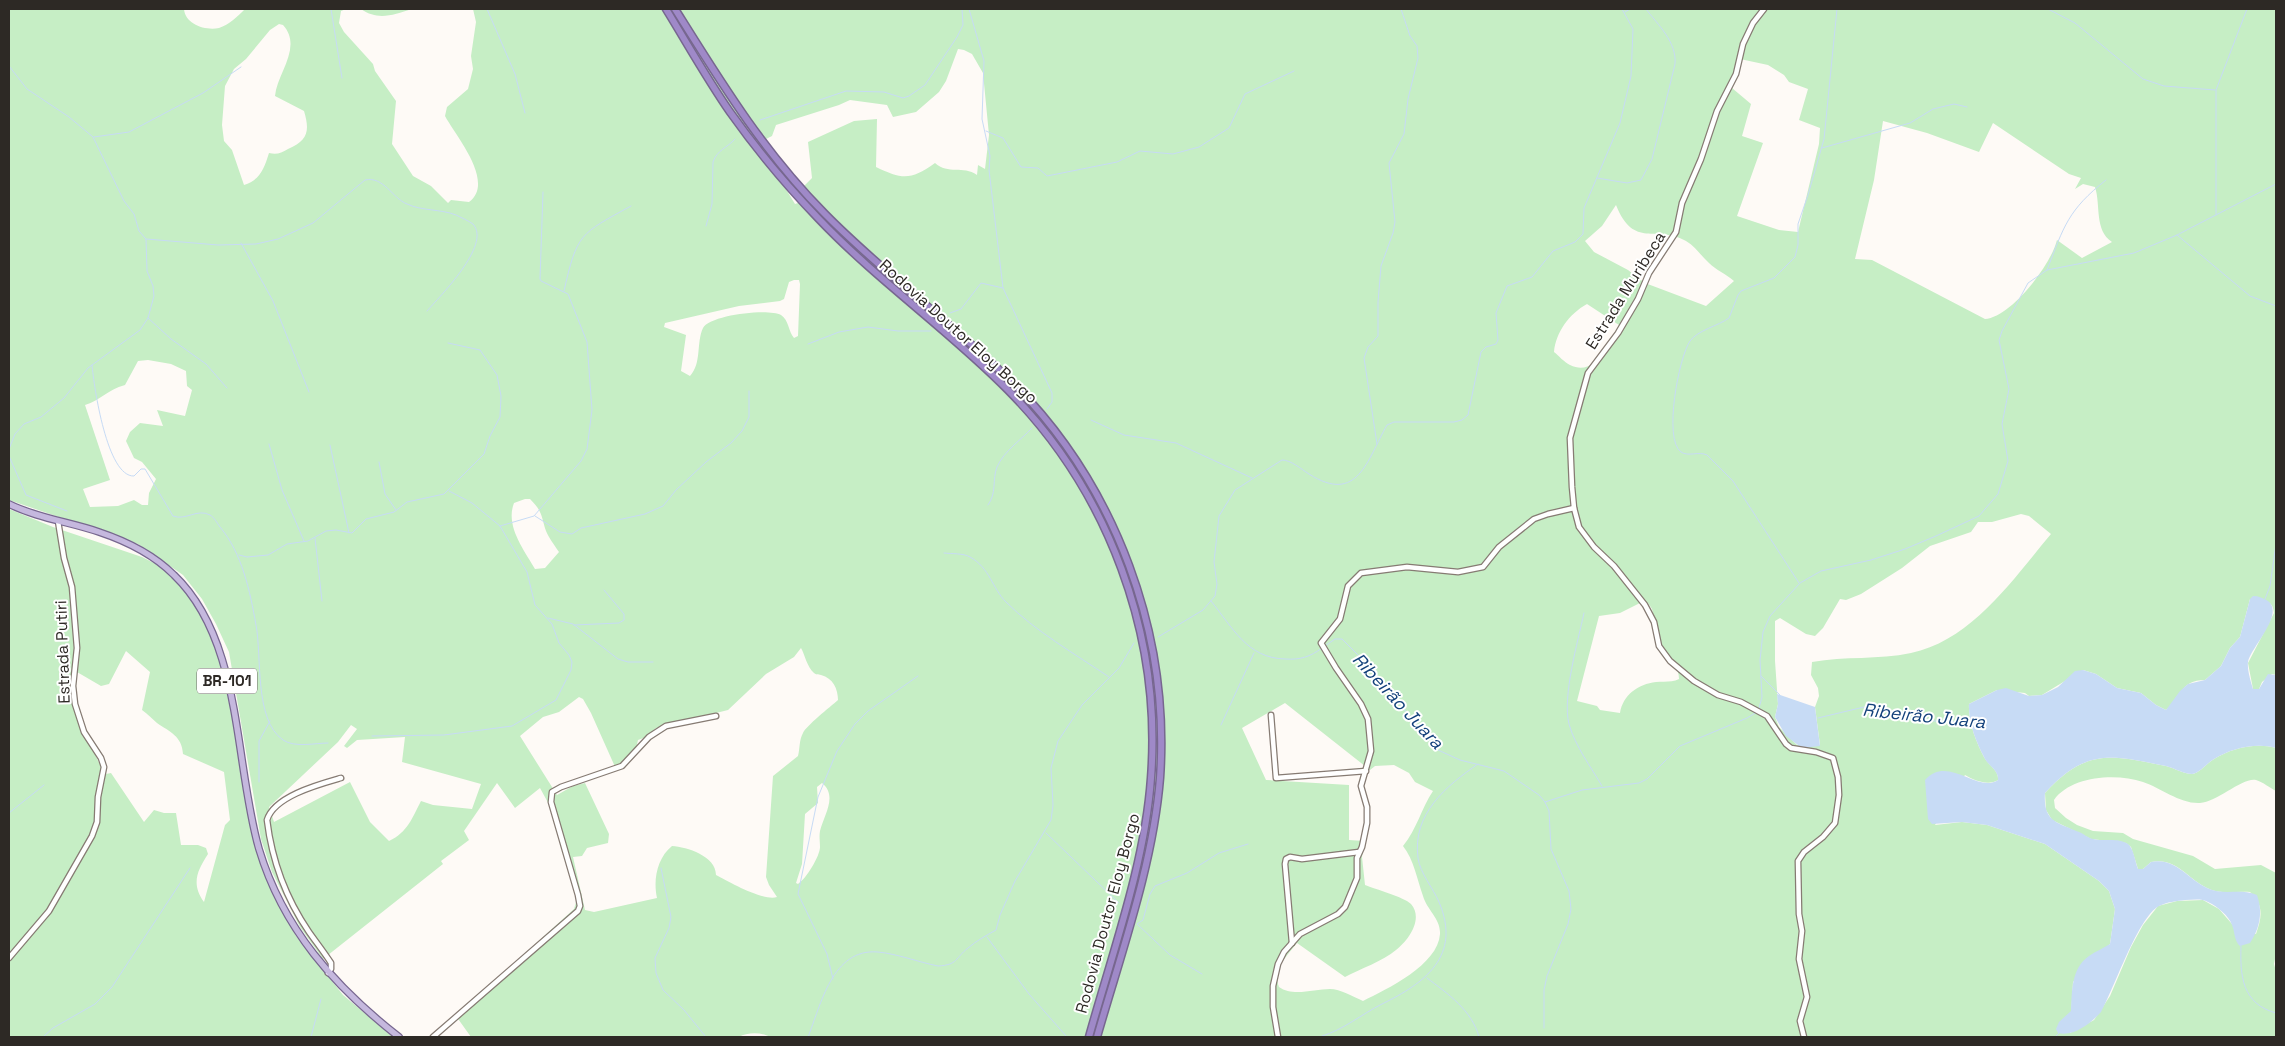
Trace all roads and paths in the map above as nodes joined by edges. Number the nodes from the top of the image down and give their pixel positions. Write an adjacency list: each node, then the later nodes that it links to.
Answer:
1 (666, 9): 17 (highway, Rodovia Doutor Eloy Borgo)
2 (675, 9): 18 (highway, Rodovia Doutor Eloy Borgo)
3 (1764, 9): 5 (street, Estrada Muribeca)
4 (9, 504): 6 (main road, BR-101)
5 (1574, 508): 9 (street); 20 (street, Estrada Muribeca)
6 (58, 521): 13 (street, Estrada Putiri); 14 (main road, BR-101)
7 (1271, 715): 9 (street)
8 (716, 716): 16 (street)
9 (1366, 771): 11 (street)
10 (341, 778): 14 (street)
11 (1359, 852): 12 (street); 12 (street)
12 (1292, 943): 19 (street)
13 (9, 958)
14 (328, 973): 15 (main road, BR-101)
15 (399, 1037)
16 (433, 1037)
17 (1089, 1037)
18 (1097, 1037)
19 (1278, 1037)
20 (1804, 1037)

